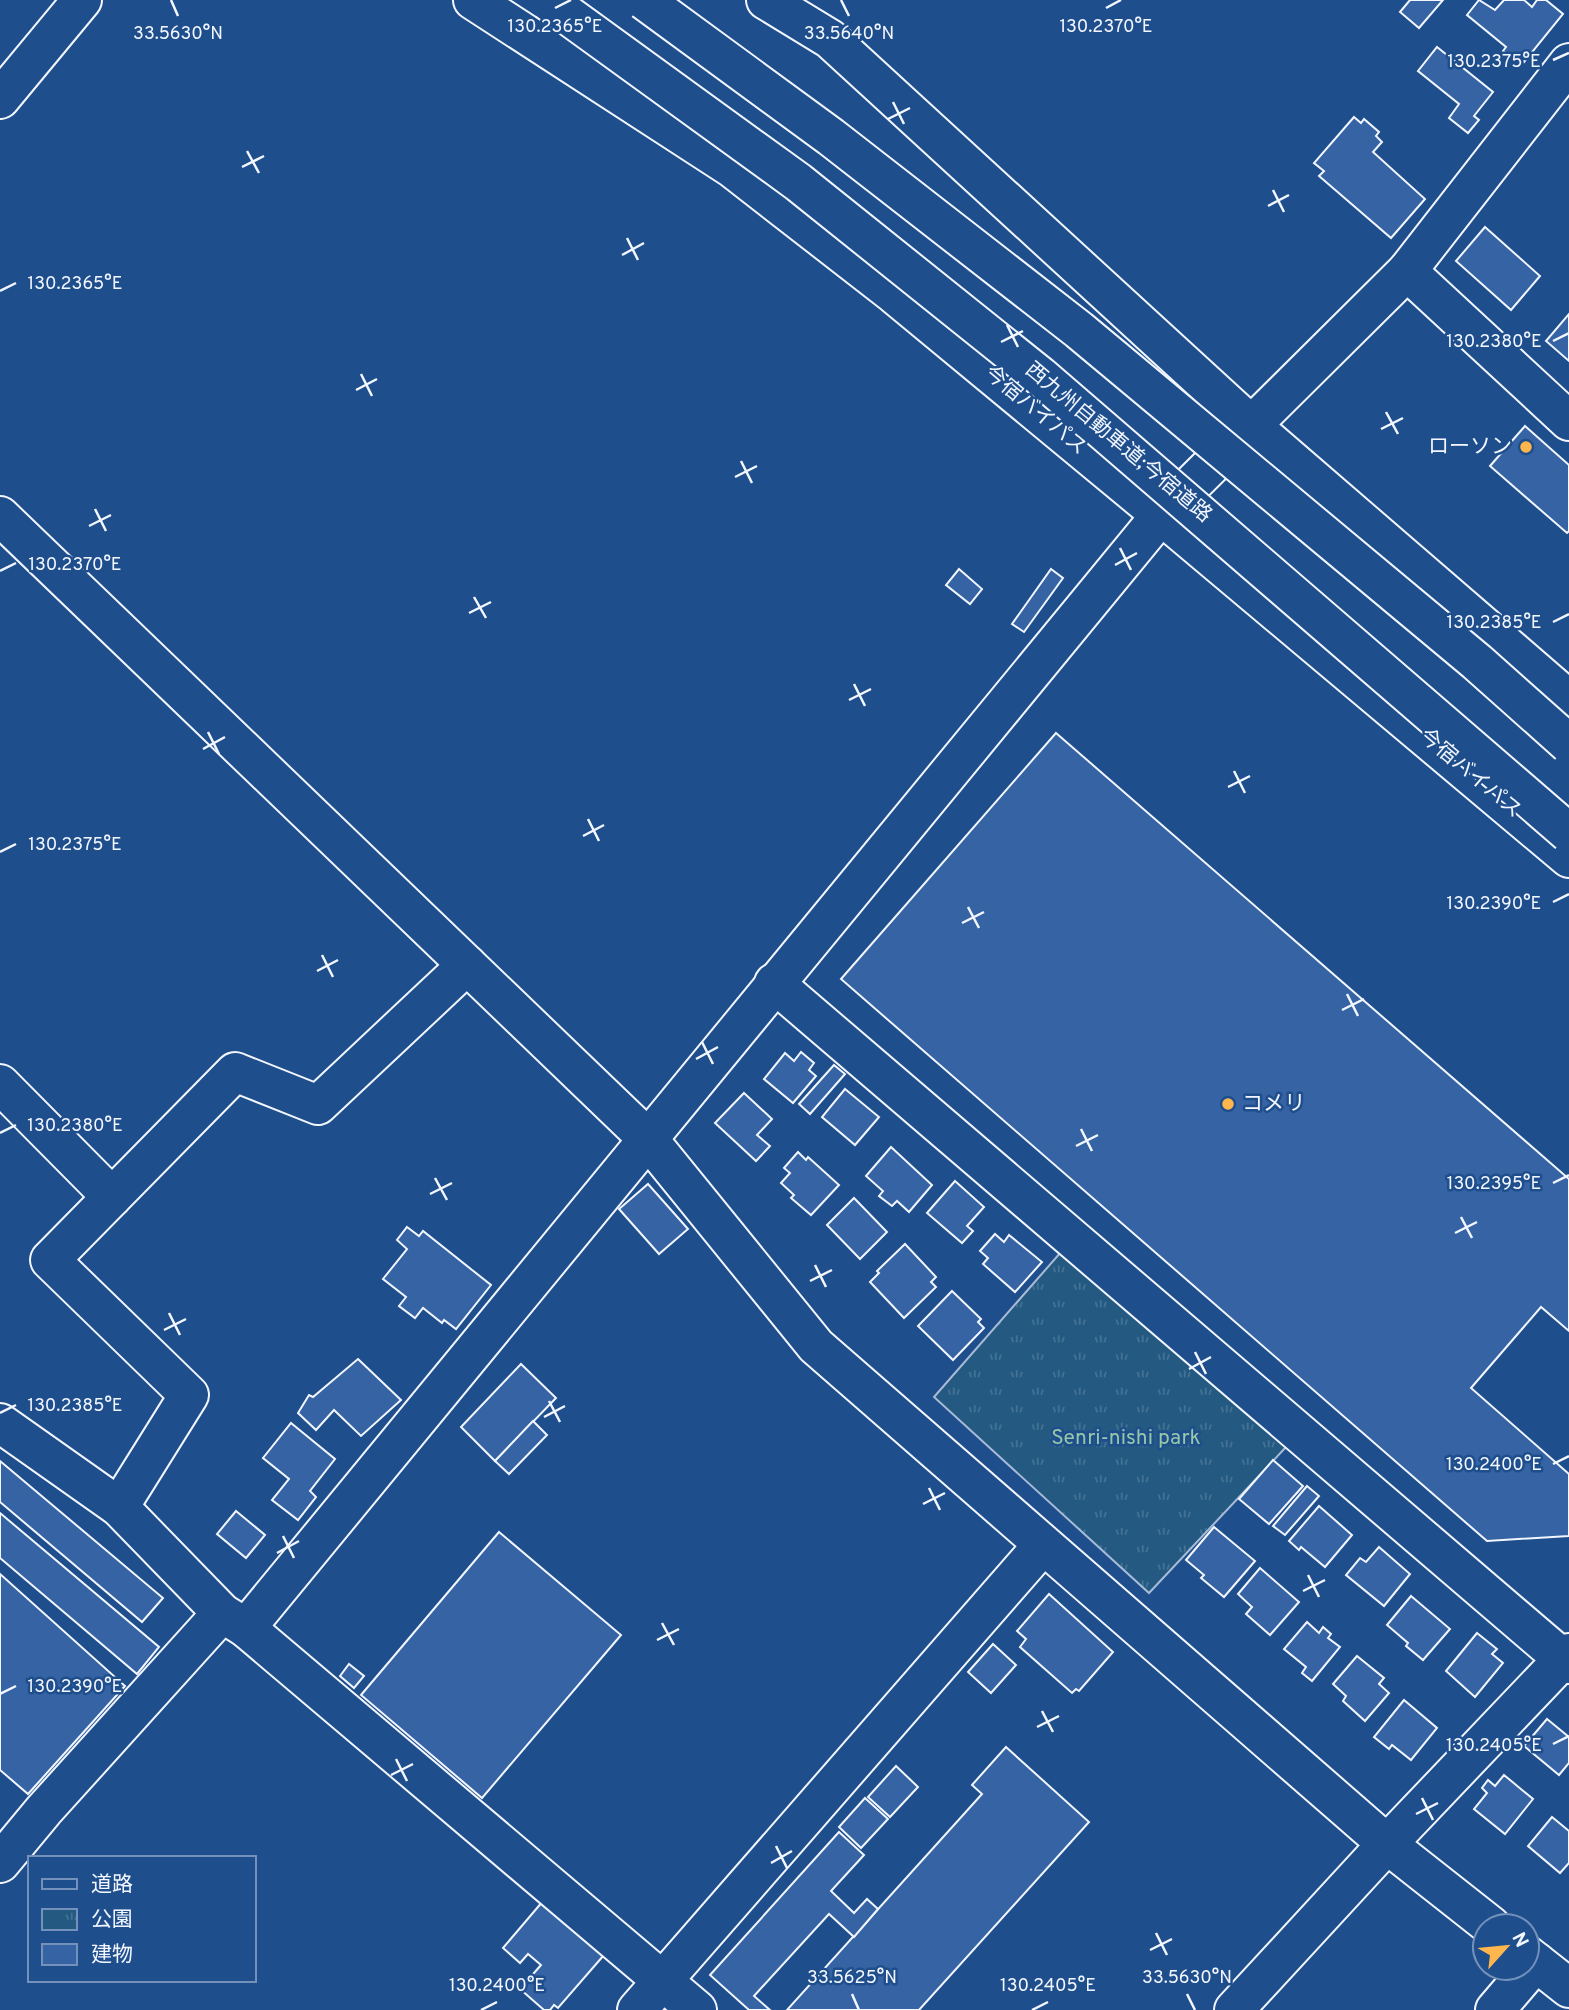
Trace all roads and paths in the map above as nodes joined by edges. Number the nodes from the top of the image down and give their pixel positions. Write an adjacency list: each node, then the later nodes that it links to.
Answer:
1 (82, 0): 7 (main road)
2 (473, 0): 11 (main road, 今宿バイパス)
3 (547, 0): 15 (main road, 西九州自動車道;今宿道路, bridge)
4 (644, 0): 14 (main road, bridge)
5 (766, 0): 10 (main road)
6 (1569, 64): 8 (main road)
7 (0, 99)
8 (1407, 271): 9 (main road); 10 (main road)
9 (1569, 421)
10 (1252, 426): 11 (main road); 13 (main road)
11 (1161, 515): 16 (main road, 今宿バイパス); 18 (main road)
12 (0, 516): 17 (main road)
13 (1569, 700)
14 (1569, 744)
15 (1569, 833)
16 (1569, 858)
17 (467, 965): 20 (main road); 21 (main road)
18 (774, 983): 20 (main road); 26 (main road)
19 (0, 1084): 21 (main road)
20 (648, 1139): 24 (main road); 25 (main road)
21 (113, 1197): 23 (main road)
22 (0, 1423): 23 (main road)
23 (119, 1507): 25 (main road)
24 (1043, 1545): 27 (main road); 31 (main road)
25 (234, 1620): 28 (main road); 31 (main road)
26 (1567, 1659): 27 (main road)
27 (1387, 1844): 29 (main road); 36 (main road)
28 (0, 1863)
29 (1473, 1912)
30 (1541, 1966): 33 (main road)
31 (662, 1981): 34 (main road); 35 (main road)
32 (1515, 1982): 37 (main road)
33 (1569, 1988)
34 (636, 2010)
35 (697, 2010)
36 (1234, 2010)
37 (1495, 2010)

